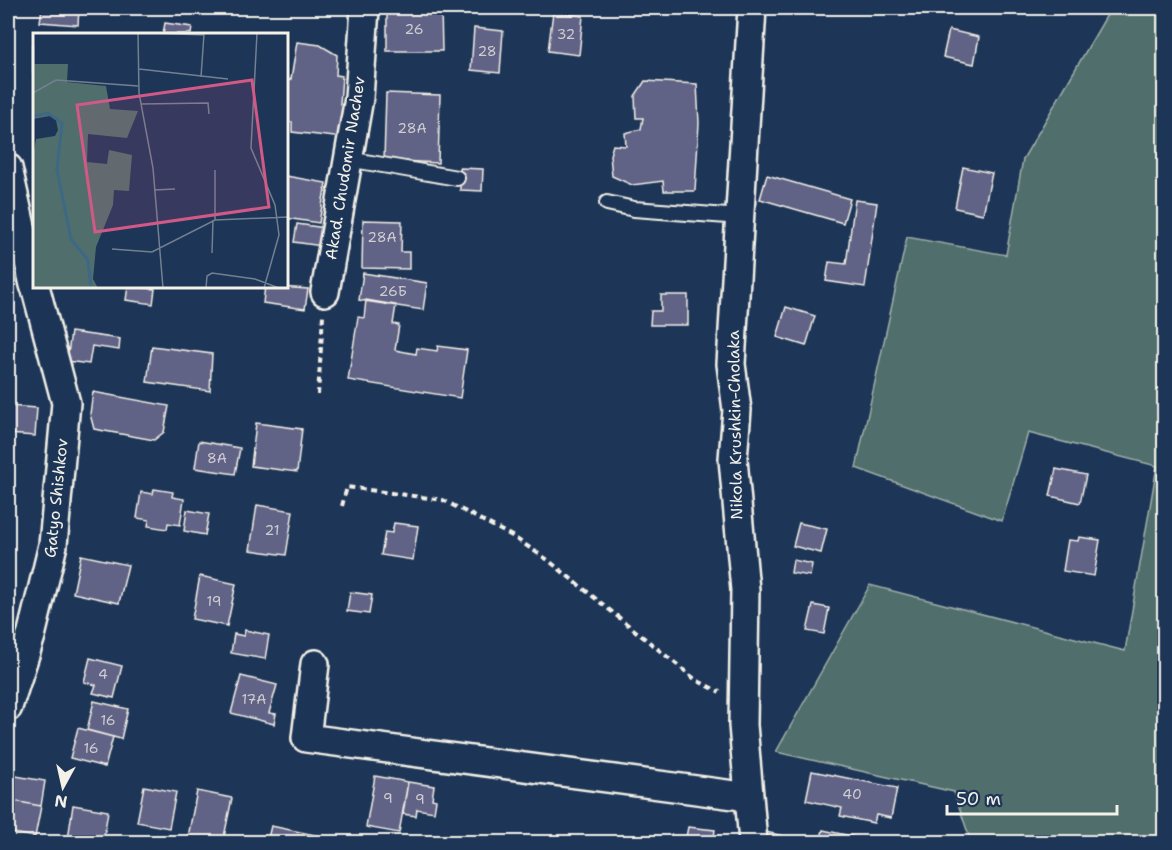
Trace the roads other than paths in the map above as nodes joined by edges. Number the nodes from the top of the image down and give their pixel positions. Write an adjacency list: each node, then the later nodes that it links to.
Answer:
1 (365, 8): 3 (street, Akad. Chudomir Nachev)
2 (752, 8): 7 (street, Nikola Krushkin-Cholaka)
3 (348, 159): 5 (lane); 10 (street, Akad. Chudomir Nachev)
4 (8, 168): 8 (street, Gatyo Shishkov)
5 (457, 178)
6 (607, 204): 7 (lane)
7 (741, 217): 13 (street, Nikola Krushkin-Cholaka)
8 (33, 277)
9 (36, 288): 12 (street, Gatyo Shishkov)
10 (325, 292)
11 (315, 664): 13 (street)
12 (8, 707)
13 (749, 797): 14 (street, Nikola Krushkin-Cholaka)
14 (753, 843)

